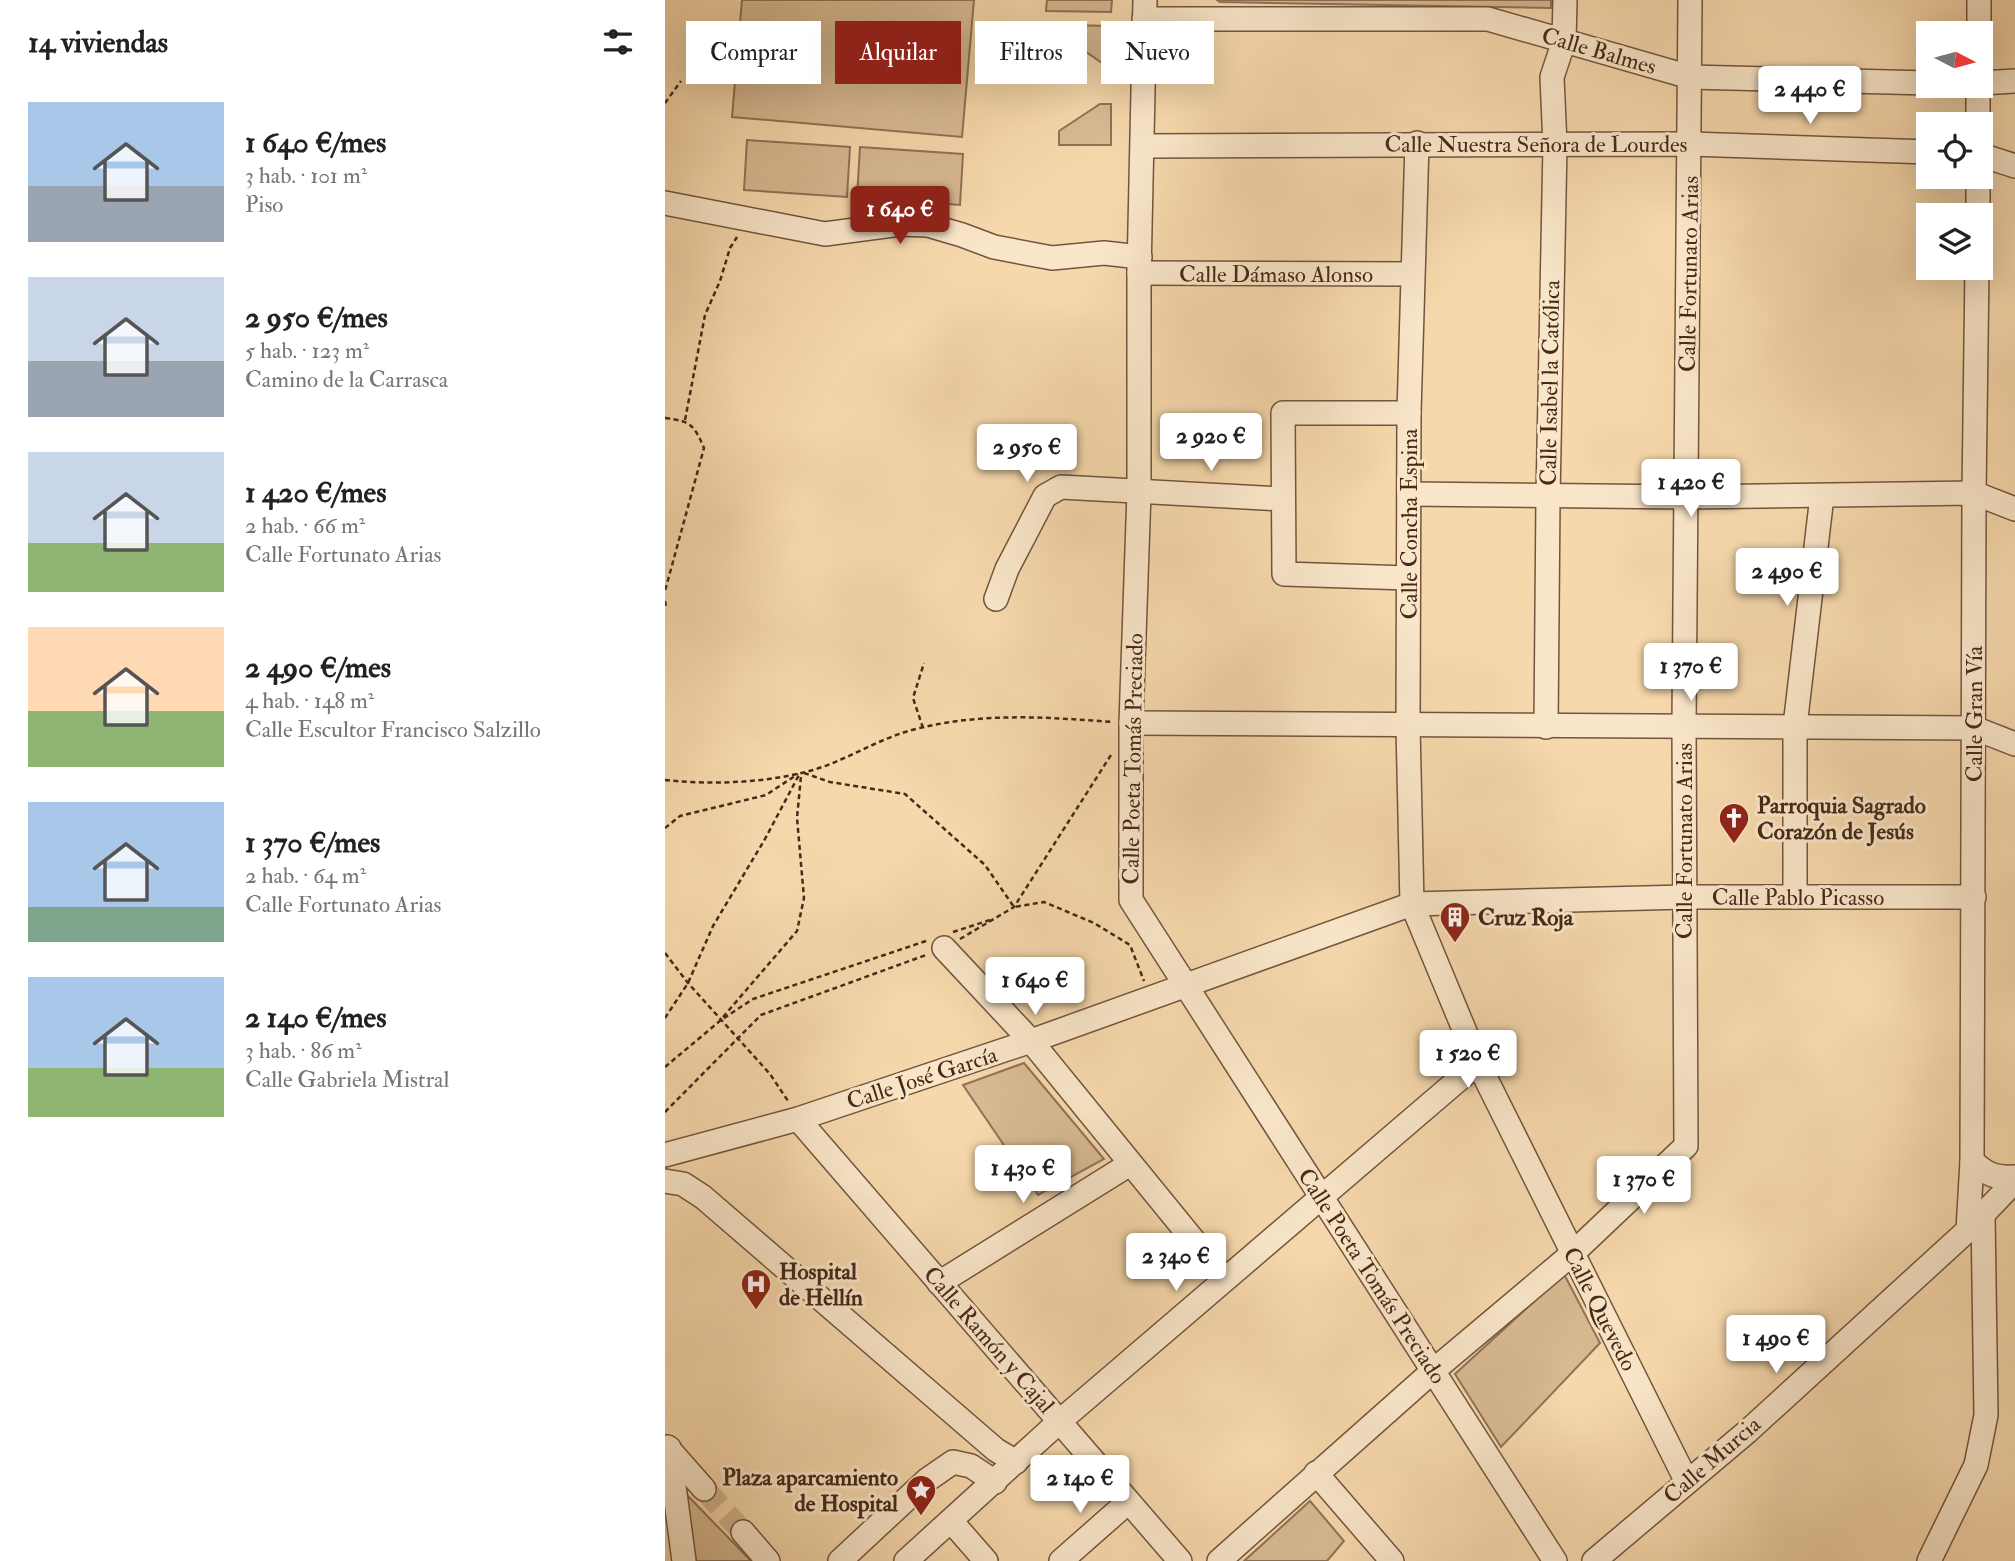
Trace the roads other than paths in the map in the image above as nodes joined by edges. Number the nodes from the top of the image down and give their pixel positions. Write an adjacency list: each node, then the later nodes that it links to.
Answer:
1 (1565, 0): 6 (street, Calle Isabel la Católica)
2 (1690, 0): 7 (street, Calle Fortunato Arias)
3 (1979, 0): 5 (street)
4 (1144, 10): 6 (street, Calle Balmes); 14 (street, Calle Poeta Tomás Preciado)
5 (1979, 21)
6 (1564, 41): 7 (street, Calle Balmes); 13 (street, Calle Isabel la Católica)
7 (1691, 77): 9 (street, Calle Balmes); 12 (street, Calle Fortunato Arias)
8 (2015, 81): 10 (street)
9 (1916, 83)
10 (1993, 84)
11 (1417, 144): 13 (street, Calle Nuestra Señora de Lourdes); 14 (street, Calle Nuestra Señora de Lourdes); 20 (street, Calle Concha Espina)
12 (1691, 144): 13 (street, Calle Nuestra Señora de Lourdes); 15 (street, Calle Nuestra Señora de Lourdes); 28 (street, Calle Fortunato Arias)
13 (1555, 145): 27 (street, Calle Isabel la Católica)
14 (1143, 146): 19 (street, Calle Poeta Tomás Preciado)
15 (1916, 152)
16 (1993, 159): 17 (street)
17 (2015, 166)
18 (665, 203): 19 (street, Calle Dámaso Alonso)
19 (1140, 265): 20 (street, Calle Dámaso Alonso); 23 (street, Calle Poeta Tomás Preciado)
20 (1412, 274): 22 (street, Calle Concha Espina)
21 (1977, 280): 25 (street, Calle Gran Vía)
22 (1409, 413): 24 (street, Calle Concha Espina); 29 (street)
23 (1139, 492): 29 (street); 32 (street); 33 (street, Calle Poeta Tomás Preciado)
24 (1409, 494): 27 (street); 31 (street, Calle Concha Espina)
25 (1974, 494): 26 (street); 30 (street); 38 (street, Calle Gran Vía)
26 (1822, 496): 28 (street); 36 (street)
27 (1548, 497): 28 (street); 37 (street, Calle Isabel la Católica)
28 (1687, 497): 34 (street, Calle Fortunato Arias)
29 (1282, 499): 31 (street)
30 (2015, 509)
31 (1408, 578): 35 (street, Calle Concha Espina)
32 (996, 599)
33 (1131, 723): 35 (street); 45 (street, Calle Poeta Tomás Preciado)
34 (1684, 725): 36 (street); 37 (street); 40 (street, Calle Fortunato Arias)
35 (1408, 726): 37 (street); 43 (street, Calle Concha Espina)
36 (1795, 726): 38 (street); 41 (street)
37 (1546, 727)
38 (1974, 728): 39 (street); 42 (street, Calle Gran Vía)
39 (2015, 744)
40 (1685, 897): 41 (street, Calle Pablo Picasso); 43 (street, Calle Pablo Picasso); 56 (street, Calle Fortunato Arias)
41 (1795, 897): 42 (street, Calle Pablo Picasso)
42 (1974, 897): 50 (street, Calle Gran Vía)
43 (1412, 904): 45 (street, Calle José García); 47 (street, Calle Quevedo)
44 (942, 940): 46 (street)
45 (1187, 987): 46 (street, Calle José García); 54 (street, Calle Poeta Tomás Preciado)
46 (1031, 1041): 48 (street, Calle José García); 51 (street)
47 (1478, 1063): 54 (street); 56 (street, Calle Quevedo)
48 (798, 1119): 49 (street, Calle José García); 58 (street, Calle Ramón y Cajal)
49 (665, 1155)
50 (1972, 1161): 52 (street); 55 (street, Calle Gran Vía)
51 (1130, 1164): 57 (street); 58 (street)
52 (2015, 1179): 55 (street, Calle Murcia)
53 (665, 1181): 62 (street)
54 (1322, 1198): 57 (street); 59 (street, Calle Poeta Tomás Preciado)
55 (1976, 1222): 65 (street, Calle Murcia); 81 (street, Calle Gran Vía)
56 (1572, 1254): 59 (street, Calle Fortunato Arias); 65 (street, Calle Quevedo)
57 (1225, 1279): 60 (street)
58 (939, 1283): 60 (street, Calle Ramón y Cajal)
59 (1433, 1371): 63 (street, Calle Fortunato Arias); 79 (street, Calle Poeta Tomás Preciado)
60 (1060, 1421): 62 (street); 67 (street, Calle Ramón y Cajal)
61 (667, 1446): 66 (street); 70 (street)
62 (1016, 1462): 64 (street)
63 (1317, 1473): 77 (street, Calle Fortunato Arias); 78 (street)
64 (995, 1482): 68 (street); 72 (street)
65 (1687, 1482): 80 (street, Calle Murcia)
66 (704, 1489)
67 (1128, 1502): 75 (street); 76 (street, Calle Ramón y Cajal)
68 (951, 1521): 73 (street); 74 (street)
69 (743, 1532): 71 (street)
70 (684, 1561)
71 (768, 1561)
72 (840, 1561)
73 (906, 1561)
74 (986, 1561)
75 (1061, 1561)
76 (1180, 1561)
77 (1219, 1561)
78 (1392, 1561)
79 (1555, 1561)
80 (1594, 1561)
81 (1930, 1561)

